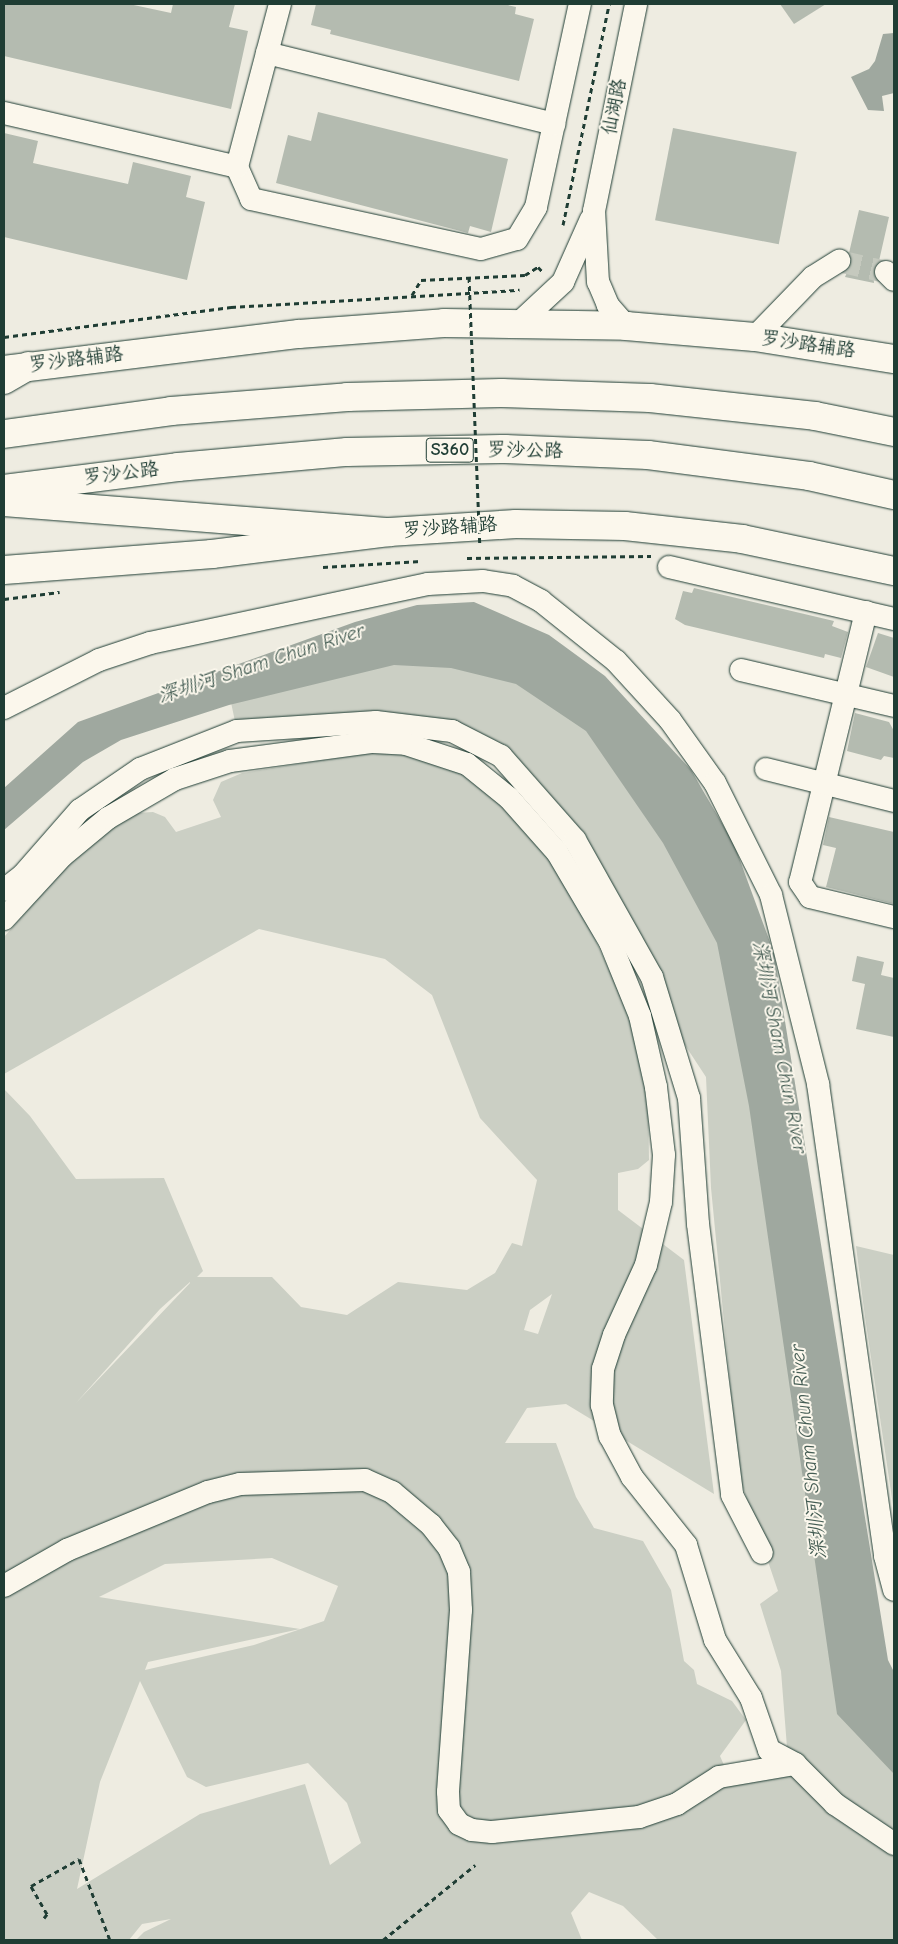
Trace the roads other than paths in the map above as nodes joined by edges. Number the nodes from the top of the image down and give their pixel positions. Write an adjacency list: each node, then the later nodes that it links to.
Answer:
1 (280, 4): 4 (street)
2 (580, 4): 6 (street)
3 (636, 4): 8 (street, 仙湖路)
4 (267, 53): 6 (street); 7 (street)
5 (4, 113): 7 (street)
6 (554, 124): 7 (street)
7 (237, 167)
8 (594, 211): 10 (street); 11 (street)
9 (839, 261): 12 (street)
10 (520, 322): 11 (main road, 罗沙路辅路); 14 (main road, 罗沙路辅路)
11 (626, 326): 12 (main road, 罗沙路辅路)
12 (755, 337): 13 (main road, 罗沙路辅路)
13 (894, 359)
14 (16, 368): 15 (main road)
15 (4, 380)
16 (894, 432): 17 (main road)
17 (4, 434)
18 (4, 489): 19 (main road, 罗沙公路 / S360)
19 (894, 495)
20 (4, 502): 21 (main road)
21 (389, 532): 23 (main road, 罗沙路辅路); 24 (main road, 罗沙路辅路)
22 (669, 567): 25 (street)
23 (4, 570)
24 (894, 571)
25 (866, 612): 26 (street); 28 (street)
26 (894, 619)
27 (741, 670): 28 (street)
28 (846, 694): 29 (street); 32 (street)
29 (894, 706)
30 (4, 708): 39 (street)
31 (766, 769): 32 (street)
32 (824, 783): 33 (street); 35 (street)
33 (894, 800)
34 (4, 890): 37 (street)
35 (894, 917)
36 (4, 919): 40 (street)
37 (762, 1553)
38 (4, 1586): 40 (street)
39 (894, 1590)
40 (795, 1764): 41 (street)
41 (894, 1844)

